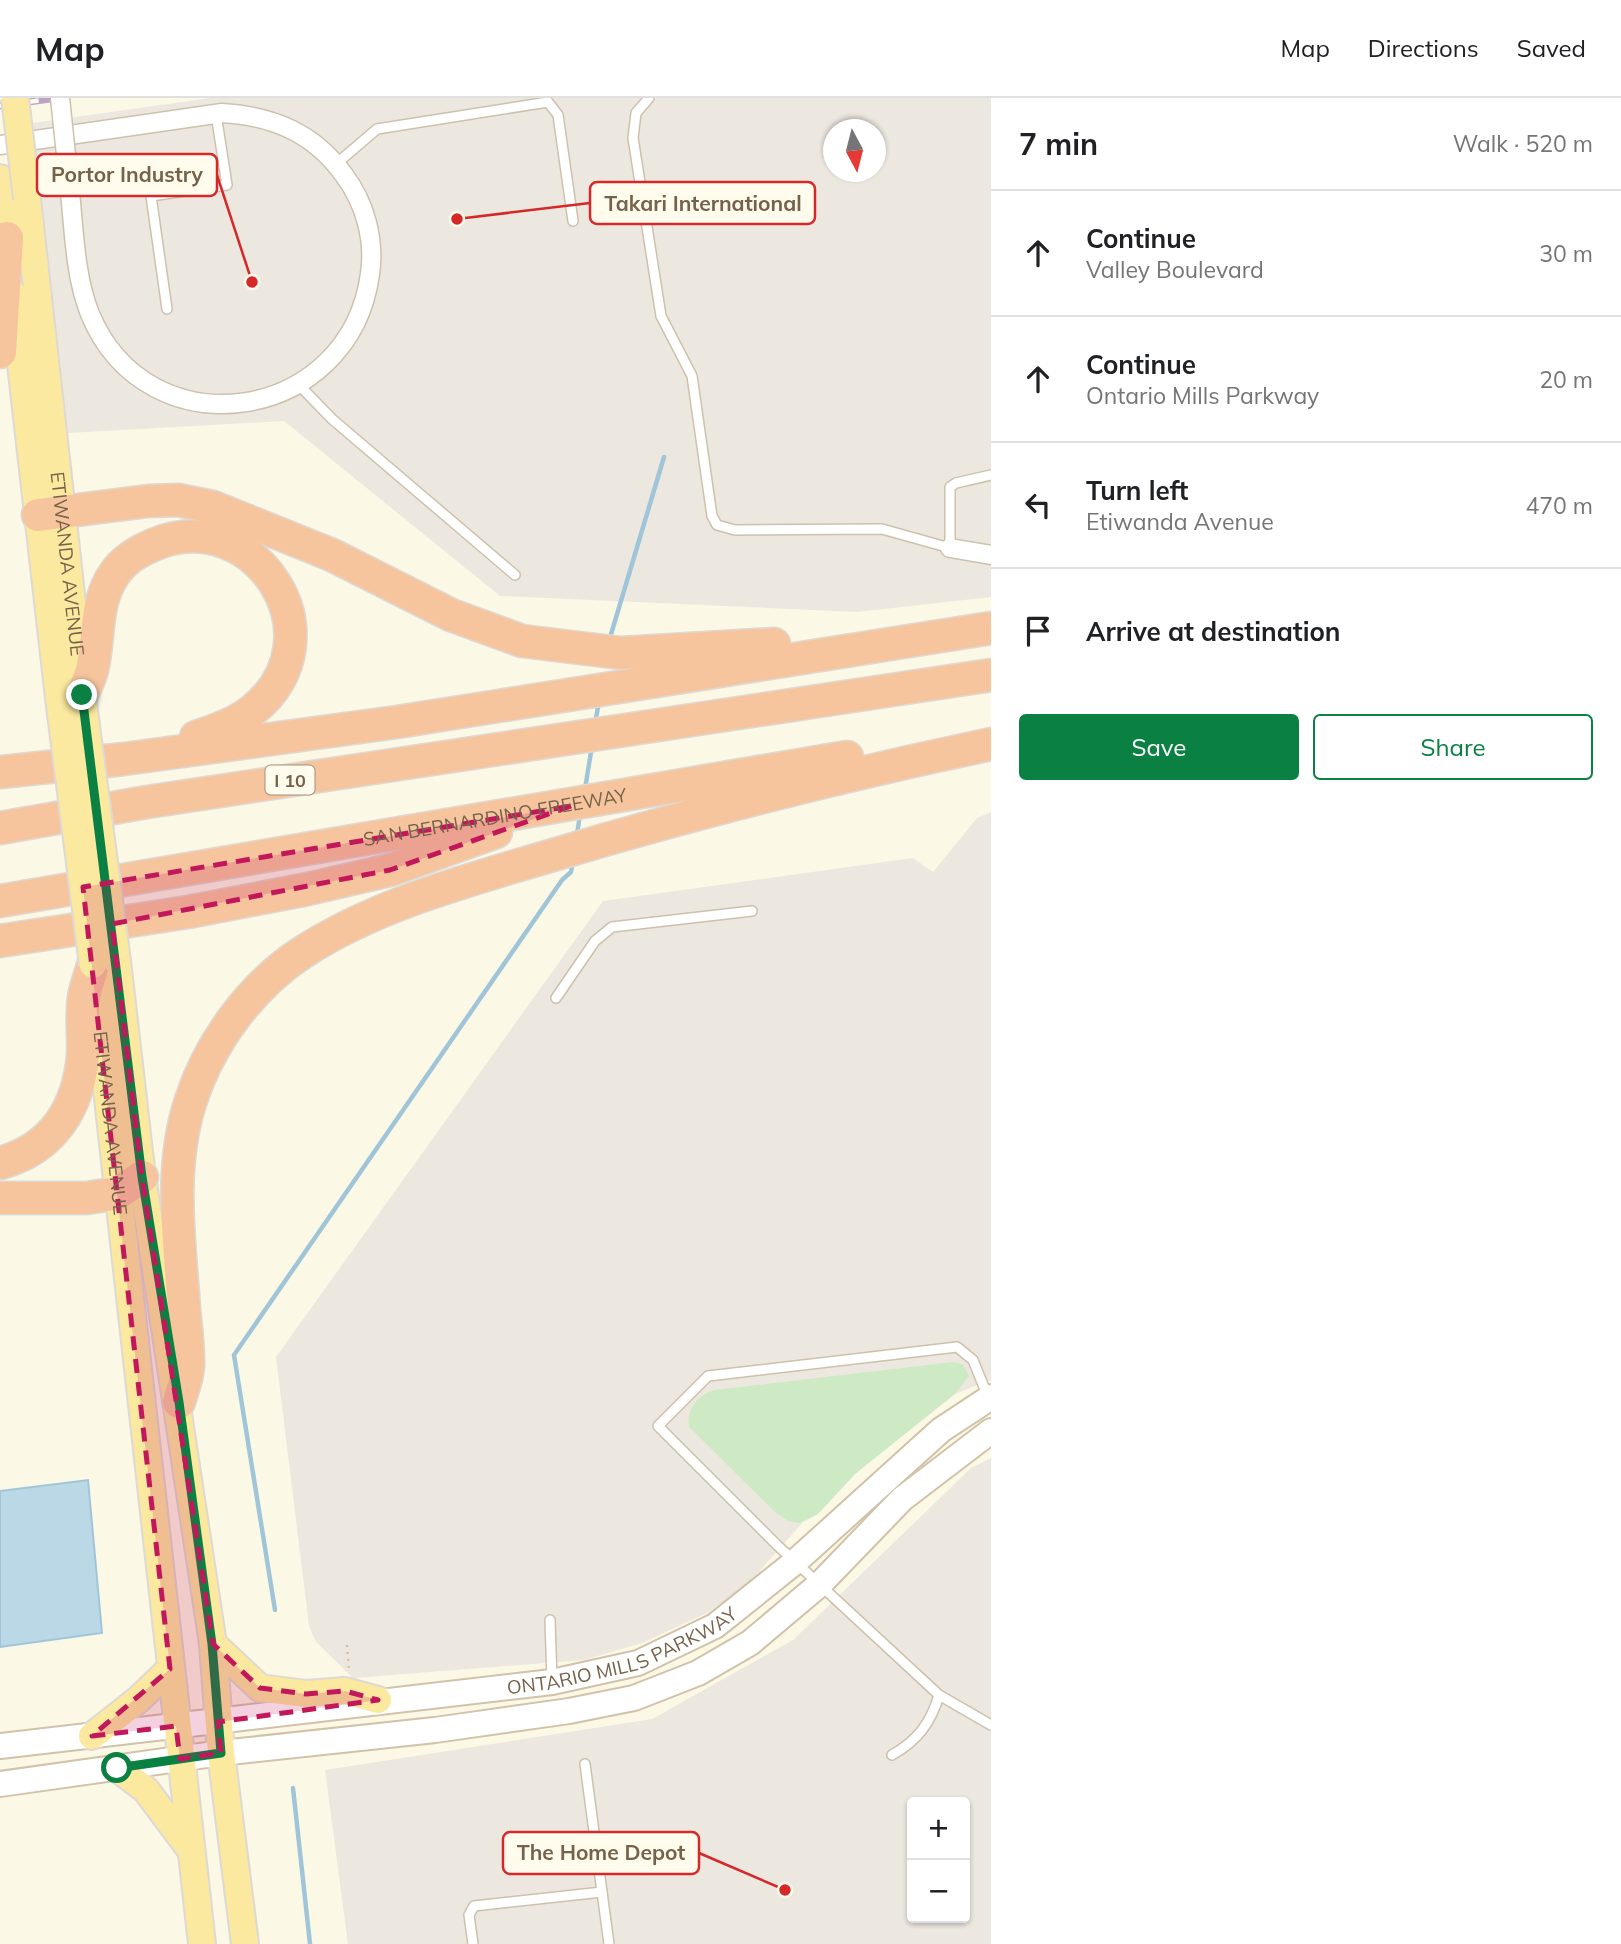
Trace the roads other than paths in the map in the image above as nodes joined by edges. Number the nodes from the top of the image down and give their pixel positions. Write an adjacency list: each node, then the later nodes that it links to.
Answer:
1 (15, 98): 7 (main road, ETIWANDA AVENUE, bridge)
2 (60, 98): 12 (street, bridge)
3 (649, 98): 15 (lane)
4 (216, 114): 5 (street); 6 (street); 10 (lane)
5 (5, 144)
6 (336, 164): 8 (lane); 12 (street)
7 (10, 193): 9 (main road, ETIWANDA AVENUE); 14 (main road, ETIWANDA AVENUE)
8 (573, 221)
9 (7, 239): 11 (highway); 14 (main road, ETIWANDA AVENUE)
10 (167, 309)
11 (0, 352)
12 (299, 385): 17 (lane)
13 (991, 475): 15 (lane)
14 (50, 512): 18 (highway); 21 (main road, ETIWANDA AVENUE)
15 (950, 548): 16 (street)
16 (991, 555)
17 (515, 575)
18 (991, 619)
19 (991, 628): 24 (highway)
20 (991, 675): 27 (highway, I 10)
21 (70, 696): 24 (highway); 31 (main road, ETIWANDA AVENUE, bridge)
22 (991, 732): 26 (highway, SAN BERNARDINO FREEWAY)
23 (991, 744): 37 (highway)
24 (98, 761): 25 (highway)
25 (0, 772)
26 (585, 803): 28 (highway, SAN BERNARDINO FREEWAY); 30 (highway)
27 (0, 828)
28 (0, 901)
29 (752, 911): 32 (lane)
30 (0, 943)
31 (105, 963): 33 (highway); 34 (main road, ETIWANDA AVENUE)
32 (556, 998)
33 (0, 1163)
34 (130, 1185): 35 (highway); 37 (main road, ETIWANDA AVENUE); 43 (main road, ETIWANDA AVENUE)
35 (0, 1198)
36 (990, 1398): 39 (main road, ONTARIO MILLS PARKWAY); 39 (lane)
37 (179, 1402): 42 (main road, ETIWANDA AVENUE)
38 (991, 1431): 40 (main road, ONTARIO MILLS PARKWAY)
39 (795, 1562): 40 (lane); 44 (main road, ONTARIO MILLS PARKWAY)
40 (820, 1584): 45 (lane); 50 (main road, ONTARIO MILLS PARKWAY)
41 (550, 1620): 44 (lane)
42 (212, 1644): 46 (main road); 47 (main road, ETIWANDA AVENUE)
43 (170, 1669): 49 (main road, ETIWANDA AVENUE); 51 (main road)
44 (552, 1682): 46 (main road, ONTARIO MILLS PARKWAY); 50 (main road)
45 (940, 1695): 48 (lane); 54 (lane)
46 (378, 1700): 47 (main road, ONTARIO MILLS PARKWAY)
47 (219, 1722): 49 (main road, ONTARIO MILLS PARKWAY); 53 (main road, ETIWANDA AVENUE)
48 (991, 1725)
49 (176, 1726): 51 (main road, ONTARIO MILLS PARKWAY); 55 (main road, ETIWANDA AVENUE)
50 (435, 1730): 53 (main road, ONTARIO MILLS PARKWAY)
51 (92, 1736): 52 (main road, ONTARIO MILLS PARKWAY)
52 (0, 1746)
53 (221, 1753): 55 (main road, ONTARIO MILLS PARKWAY); 62 (main road, ETIWANDA AVENUE)
54 (892, 1755)
55 (180, 1759): 57 (main road, ONTARIO MILLS PARKWAY); 59 (main road, ETIWANDA AVENUE)
56 (585, 1764): 60 (lane)
57 (117, 1768): 58 (main road, ONTARIO MILLS PARKWAY); 59 (main road)
58 (0, 1784)
59 (191, 1850): 61 (main road, ETIWANDA AVENUE)
60 (602, 1892): 63 (lane); 64 (lane)
61 (202, 1944)
62 (244, 1944)
63 (473, 1944)
64 (609, 1944)

